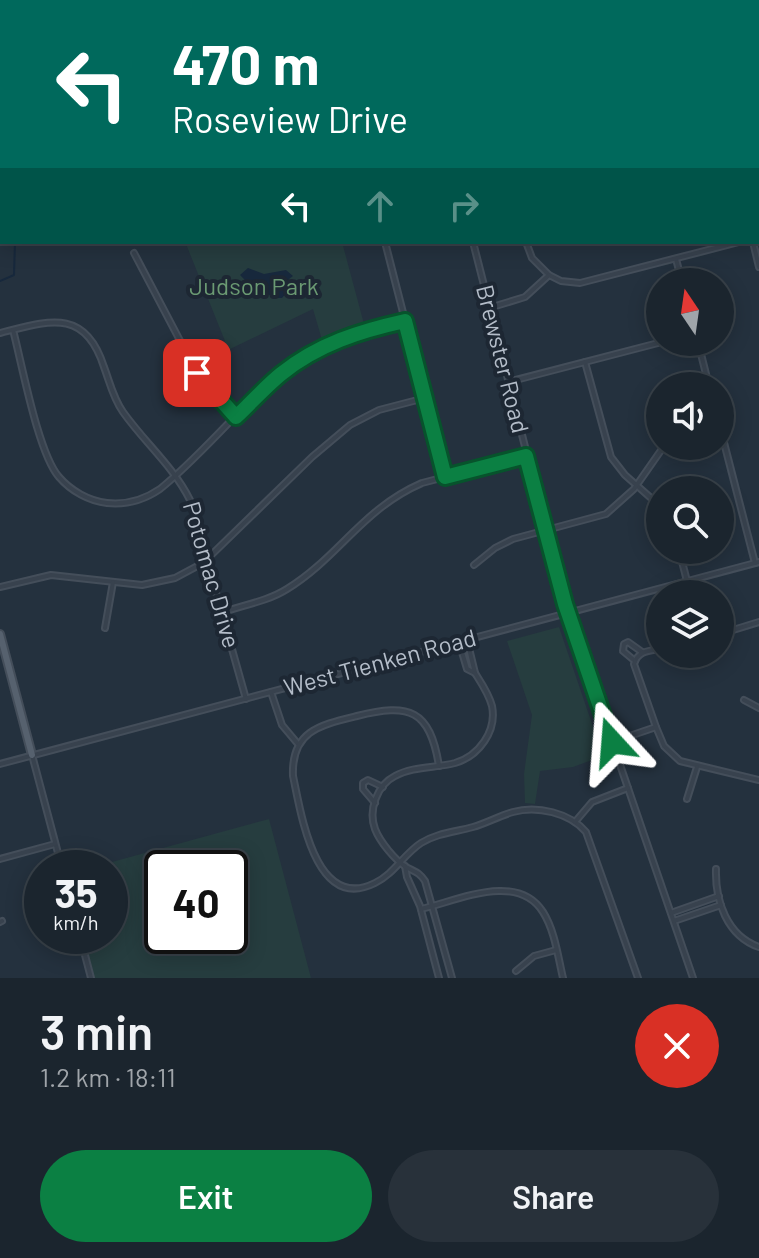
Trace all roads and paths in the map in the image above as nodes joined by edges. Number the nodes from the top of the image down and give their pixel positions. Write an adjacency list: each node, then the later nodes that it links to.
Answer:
1 (386, 244): 12 (street)
2 (473, 244): 11 (street, Brewster Road)
3 (527, 244): 10 (street)
4 (732, 244): 7 (street)
5 (753, 244): 8 (street)
6 (134, 253): 19 (street)
7 (676, 259): 9 (street); 10 (street)
8 (759, 267)
9 (678, 268)
10 (549, 275): 11 (street)
11 (489, 308): 17 (street, Brewster Road)
12 (405, 321): 18 (street); 19 (street)
13 (13, 330): 14 (street, Potomac Drive); 23 (street, Potomac Drive); 23 (street)
14 (0, 333)
15 (646, 346): 16 (street)
16 (585, 362): 17 (street); 25 (street)
17 (508, 382): 20 (street, Brewster Road)
18 (425, 398): 24 (street); 28 (street)
19 (236, 417): 23 (street)
20 (526, 456): 24 (street); 27 (street, Brewster Road)
21 (654, 460): 25 (street)
22 (729, 460): 29 (street)
23 (177, 475): 28 (street, Potomac Drive)
24 (445, 477): 35 (street)
25 (637, 485): 26 (street); 27 (street)
26 (646, 493)
27 (546, 530): 30 (street); 36 (street, Brewster Road)
28 (208, 556): 32 (street); 35 (street, Potomac Drive)
29 (757, 562): 31 (street, West Tienken Road)
30 (474, 565)
31 (691, 580)
32 (113, 582): 33 (street); 38 (street)
33 (0, 587)
34 (646, 592): 36 (street, West Tienken Road)
35 (223, 612): 48 (street, Potomac Drive)
36 (568, 613): 41 (street, West Tienken Road); 52 (street, Brewster Road)
37 (759, 622): 39 (street)
38 (105, 628)
39 (734, 630)
40 (0, 634): 54 (main road)
41 (467, 640): 42 (street, West Tienken Road); 46 (street)
42 (459, 642): 46 (street); 47 (street, West Tienken Road)
43 (646, 651): 44 (street)
44 (642, 652): 45 (street); 45 (street)
45 (635, 661): 51 (street)
46 (475, 673): 56 (street)
47 (271, 692): 48 (street, West Tienken Road); 53 (street)
48 (246, 699): 54 (street, West Tienken Road)
49 (744, 700): 50 (street)
50 (759, 708)
51 (656, 727): 52 (street); 57 (street)
52 (612, 742): 60 (street, Brewster Road)
53 (298, 744): 56 (street); 67 (street)
54 (32, 755): 55 (street, West Tienken Road); 64 (street)
55 (0, 764)
56 (439, 766): 59 (street)
57 (697, 767): 58 (street); 61 (street)
58 (759, 780)
59 (383, 787): 62 (street); 62 (street)
60 (628, 788): 63 (street); 76 (street, Brewster Road)
61 (687, 799)
62 (375, 803): 67 (street)
63 (575, 822): 67 (street); 86 (street)
64 (55, 844): 65 (street); 66 (street)
65 (57, 850)
66 (0, 859)
67 (400, 861): 68 (street)
68 (405, 866): 73 (street); 74 (street)
69 (716, 869): 70 (street)
70 (719, 896): 71 (street); 72 (street)
71 (697, 904): 75 (street); 76 (street)
72 (721, 905): 75 (street); 78 (street)
73 (434, 906): 74 (street); 79 (street); 84 (street)
74 (421, 909): 83 (street)
75 (700, 912): 77 (street)
76 (671, 913): 77 (street, Brewster Road)
77 (674, 921): 87 (street, Brewster Road)
78 (759, 947)
79 (556, 950): 81 (street); 85 (street)
80 (85, 954): 82 (street)
81 (516, 971)
82 (91, 978)
83 (439, 978)
84 (452, 978)
85 (563, 978)
86 (638, 978)
87 (693, 978)

